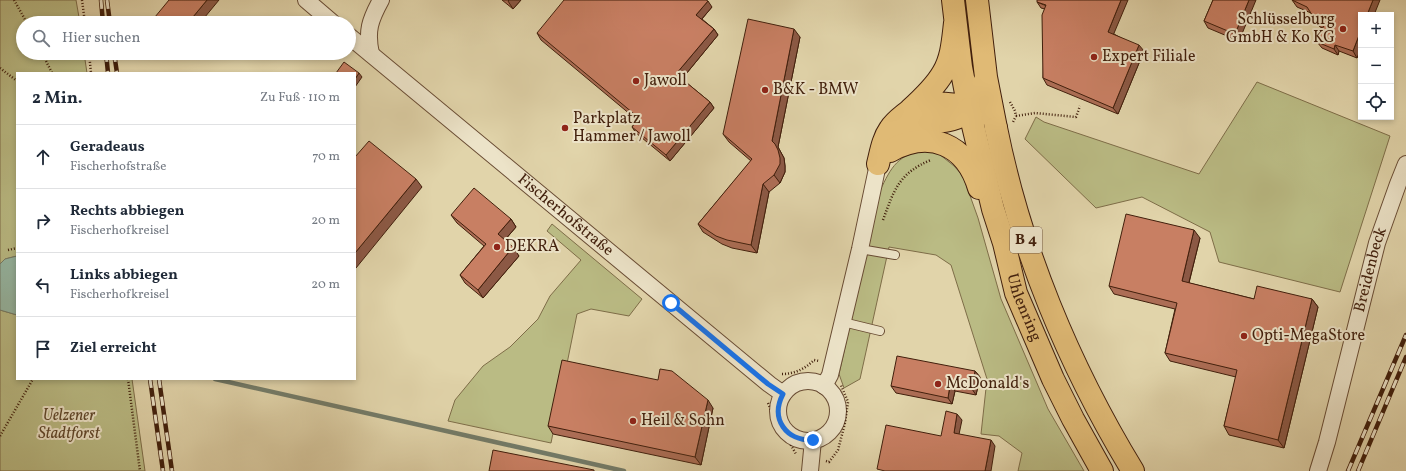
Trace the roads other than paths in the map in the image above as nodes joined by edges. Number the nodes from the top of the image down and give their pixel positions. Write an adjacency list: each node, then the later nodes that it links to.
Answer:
1 (306, 0): 5 (street)
2 (381, 0): 8 (street)
3 (953, 0): 6 (main road, B 4)
4 (977, 0): 9 (main road, B 4)
5 (325, 16)
6 (955, 23): 10 (main road, B 4); 11 (main road)
7 (356, 42): 8 (street, Fischerhofstraße)
8 (371, 54): 21 (street, Fischerhofstraße)
9 (986, 77): 10 (main road); 12 (main road, B 4)
10 (969, 109): 11 (main road); 12 (main road); 13 (main road); 17 (main road, Uhlenring / B 4)
11 (910, 110): 13 (main road)
12 (996, 128): 25 (main road, Uhlenring / B 4)
13 (884, 157): 15 (street); 17 (main road)
14 (1406, 164): 26 (street, Breidenbeck)
15 (860, 249): 16 (lane); 18 (street)
16 (895, 255)
17 (1016, 293): 24 (main road, Uhlenring / B 4)
18 (843, 322): 19 (lane); 20 (street)
19 (880, 331)
20 (824, 386): 21 (street); 22 (street)
21 (783, 394): 22 (street)
22 (813, 440): 23 (street)
23 (811, 465)
24 (1102, 471)
25 (1133, 471)
26 (1318, 471)

